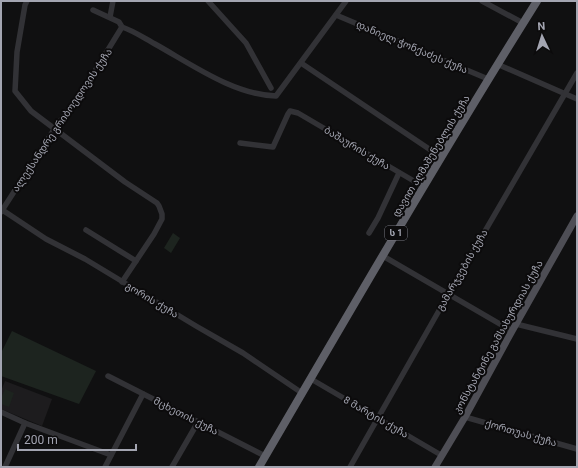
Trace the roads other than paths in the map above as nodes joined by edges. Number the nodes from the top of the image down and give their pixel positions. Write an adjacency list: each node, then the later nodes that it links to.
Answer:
1 (27, 1): 19 (street)
2 (113, 1): 9 (street)
3 (208, 1): 16 (street)
4 (346, 1): 8 (street)
5 (482, 1): 10 (street)
6 (537, 1): 10 (highway, დავით აღმაშენებლის ქუჩა / ს 1)
7 (94, 10): 9 (street)
8 (336, 15): 12 (street); 15 (street, დანიელ ჭონქაძეს ქუჩა)
9 (110, 17): 11 (street)
10 (523, 23): 13 (highway, დავით აღმაშენებლის ქუჩა / ს 1)
11 (122, 27): 12 (street); 19 (street, ალექსანდრე გრიბოედოვის ქუჩა)
12 (301, 63): 21 (street)
13 (497, 64): 15 (highway, დავით აღმაშენებლის ქუჩა / ს 1); 17 (street)
14 (577, 73): 17 (street, გამარჯვების ქუჩა)
15 (488, 79): 21 (highway, დავით აღმაშენებლის ქუჩა / ს 1)
16 (271, 88)
17 (566, 93): 18 (street); 31 (street, გამარჯვების ქუჩა)
18 (577, 99)
19 (55, 128): 24 (street, ალექსანდრე გრიბოედოვის ქუჩა); 29 (street)
20 (240, 143): 22 (street, ბაშაურის ქუჩა)
21 (441, 158): 23 (highway, დავით აღმაშენებლის ქუჩა / ს 1)
22 (399, 173): 23 (street, ბაშაურის ქუჩა); 27 (street)
23 (424, 187): 28 (highway, დავით აღმაშენებლის ქუჩა / ს 1)
24 (2, 210): 30 (street, გორის ქუჩა)
25 (577, 216): 32 (main road, კონსტანტინე გამსახურდიას ქუჩა)
26 (86, 230): 29 (street)
27 (369, 233)
28 (383, 256): 31 (street); 36 (highway, დავით აღმაშენებლის ქუჩა / ს 1)
29 (136, 261): 30 (street)
30 (122, 282): 37 (street, გორის ქუჩა)
31 (449, 293): 33 (street); 40 (street, გამარჯვების ქუჩა)
32 (516, 324): 33 (main road, კონსტანტინე გამსახურდიას ქუჩა); 34 (street)
33 (512, 331): 41 (main road, კონსტანტინე გამსახურდიას ქუჩა)
34 (577, 339)
35 (108, 376): 38 (street, მცხეთის ქუჩა)
36 (311, 379): 37 (highway, დავით აღმაშენებლის ქუჩა / ს 1); 40 (street, 8 მარტის ქუჩა)
37 (302, 393): 47 (highway, დავით აღმაშენებლის ქუჩა / ს 1)
38 (143, 394): 42 (street, მცხეთის ქუჩა); 45 (street)
39 (1, 412): 43 (street)
40 (378, 417): 46 (street, 8 მარტის ქუჩა); 52 (street, გამარჯვების ქუჩა)
41 (465, 417): 44 (street, ქორთუას ქუჩა); 46 (main road, კონსტანტინე გამსახურდიას ქუჩა)
42 (198, 422): 47 (street, მცხეთის ქუჩა); 50 (street)
43 (25, 423): 45 (street); 48 (street)
44 (577, 449)
45 (111, 455): 49 (street)
46 (441, 455): 53 (main road, კონსტანტინე გამსახურდიას ქუჩა)
47 (265, 456): 51 (highway, დავით აღმაშენებლის ქუჩა / ს 1)
48 (5, 467)
49 (105, 467)
50 (172, 467)
51 (259, 467)
52 (350, 467)
53 (435, 467)

